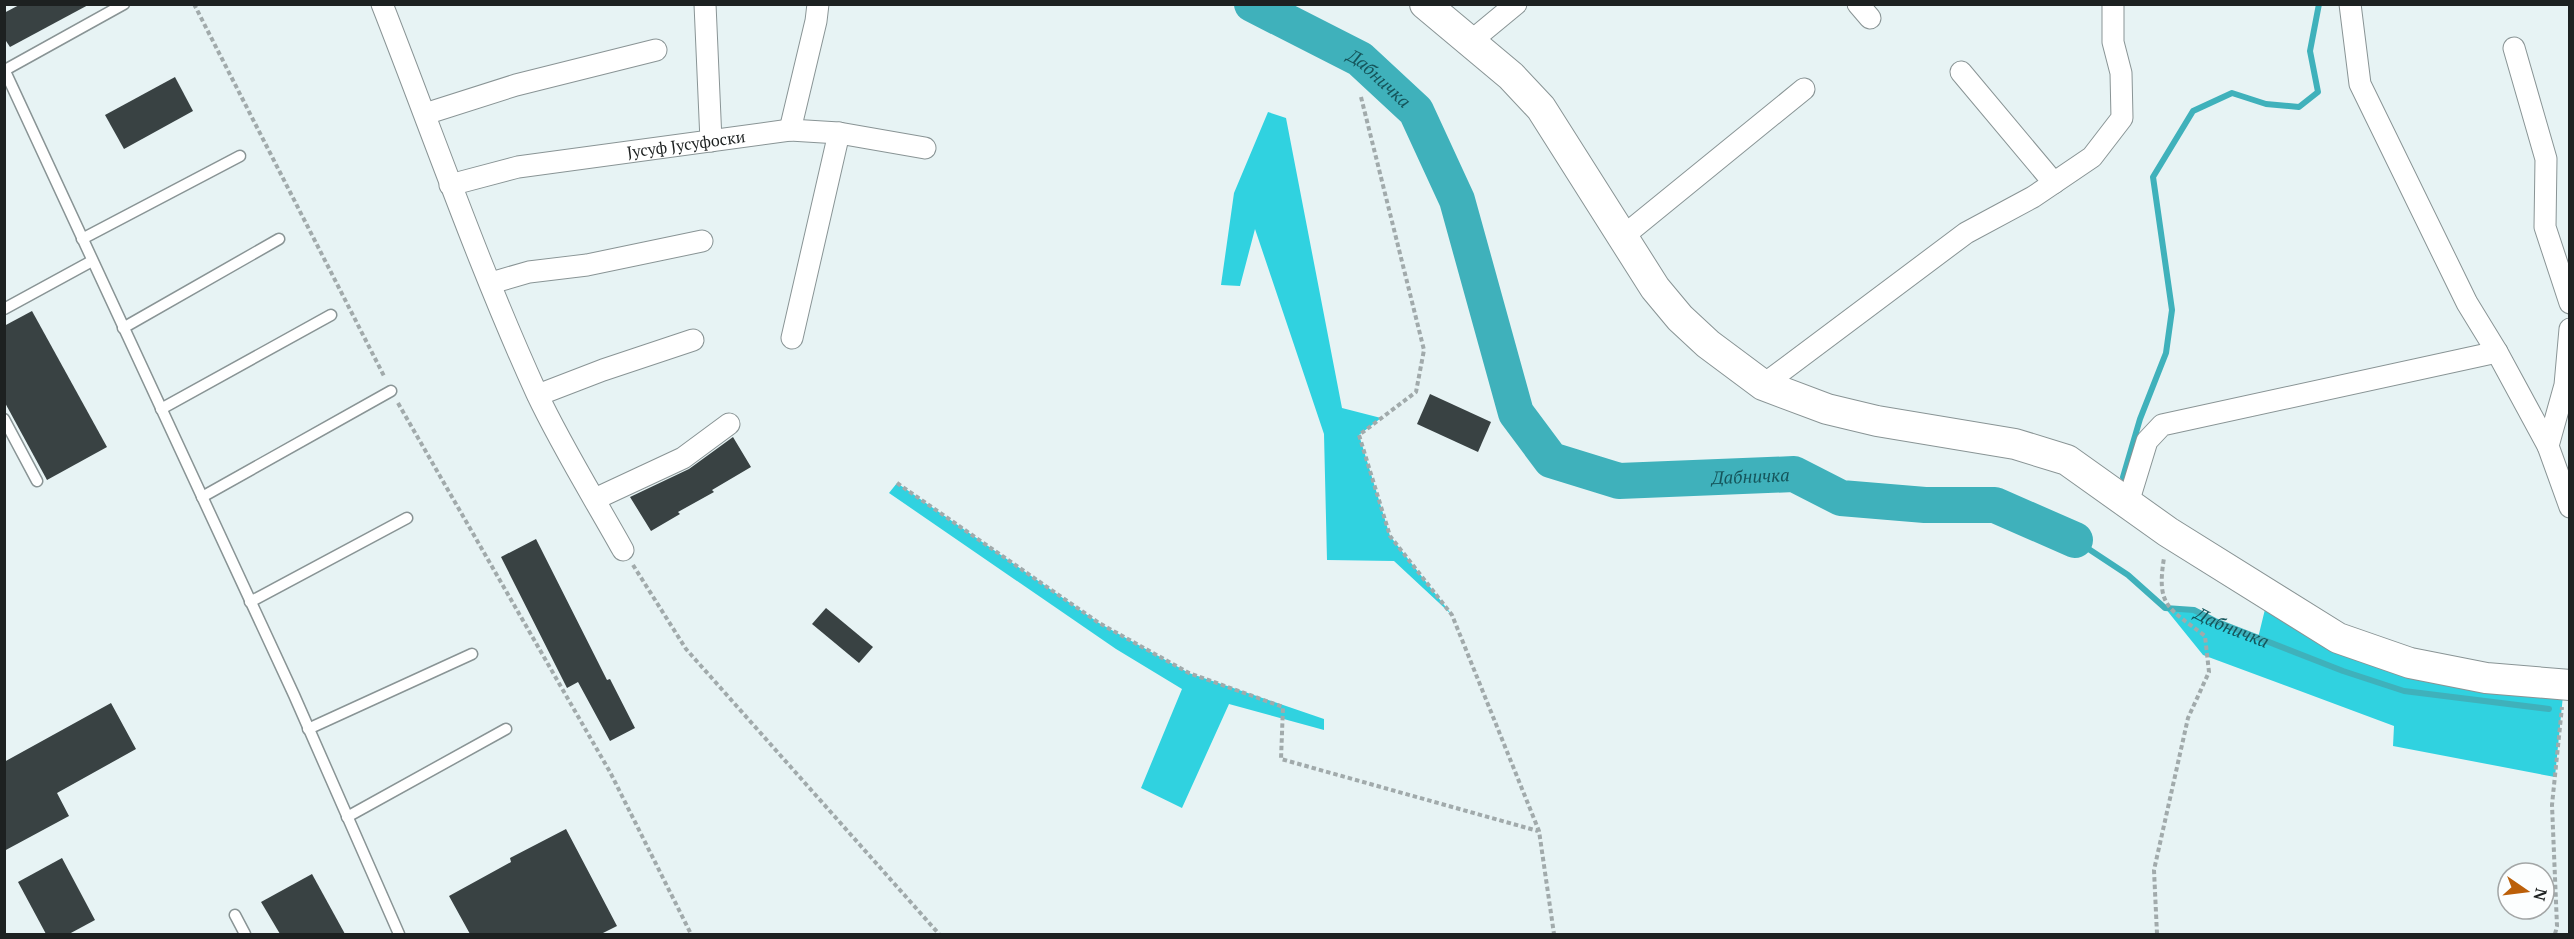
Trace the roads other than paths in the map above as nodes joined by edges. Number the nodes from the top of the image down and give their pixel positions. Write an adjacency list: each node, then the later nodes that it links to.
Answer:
1 (124, 4): 12 (lane)
2 (382, 4): 15 (street)
3 (705, 4): 18 (street)
4 (818, 4): 16 (street)
5 (1425, 4): 9 (street)
6 (1516, 4): 9 (street)
7 (2113, 4): 21 (street)
8 (2350, 4): 36 (street)
9 (1470, 42): 23 (street)
10 (2514, 48): 29 (street)
11 (656, 50): 15 (street)
12 (5, 69): 24 (lane)
13 (1961, 72): 21 (street)
14 (1804, 89): 23 (street)
15 (425, 114): 22 (street)
16 (790, 130): 17 (street, Јусуф Јусуфоски); 18 (street, Јусуф Јусуфоски)
17 (839, 133): 19 (street, Јусуф Јусуфоски); 34 (street)
18 (711, 141): 22 (street, Јусуф Јусуфоски)
19 (925, 148)
20 (240, 156): 24 (lane)
21 (2054, 183): 37 (street)
22 (450, 185): 28 (street)
23 (1621, 238): 37 (street)
24 (82, 239): 27 (lane)
25 (279, 239): 32 (lane)
26 (702, 241): 28 (street)
27 (92, 261): 30 (lane); 32 (lane)
28 (491, 283): 39 (street)
29 (2570, 303)
30 (4, 309)
31 (331, 315): 40 (lane)
32 (123, 328): 40 (lane)
33 (2570, 329): 43 (street)
34 (792, 338)
35 (693, 340): 39 (street)
36 (2497, 352): 43 (street); 47 (street)
37 (1763, 385): 47 (street)
38 (391, 391): 45 (lane)
39 (538, 395): 46 (street)
40 (161, 409): 45 (lane)
41 (4, 419): 44 (lane)
42 (729, 424): 46 (street)
43 (2548, 446): 48 (street)
44 (37, 481)
45 (202, 497): 51 (lane)
46 (595, 499): 50 (street)
47 (2128, 503): 53 (street)
48 (2570, 507)
49 (407, 518): 51 (lane)
50 (623, 550)
51 (250, 602): 54 (lane)
52 (472, 654): 54 (lane)
53 (2567, 685)
54 (308, 729): 56 (lane)
55 (506, 729): 56 (lane)
56 (347, 817): 59 (lane)
57 (235, 915): 58 (lane)
58 (245, 934)
59 (399, 934)

